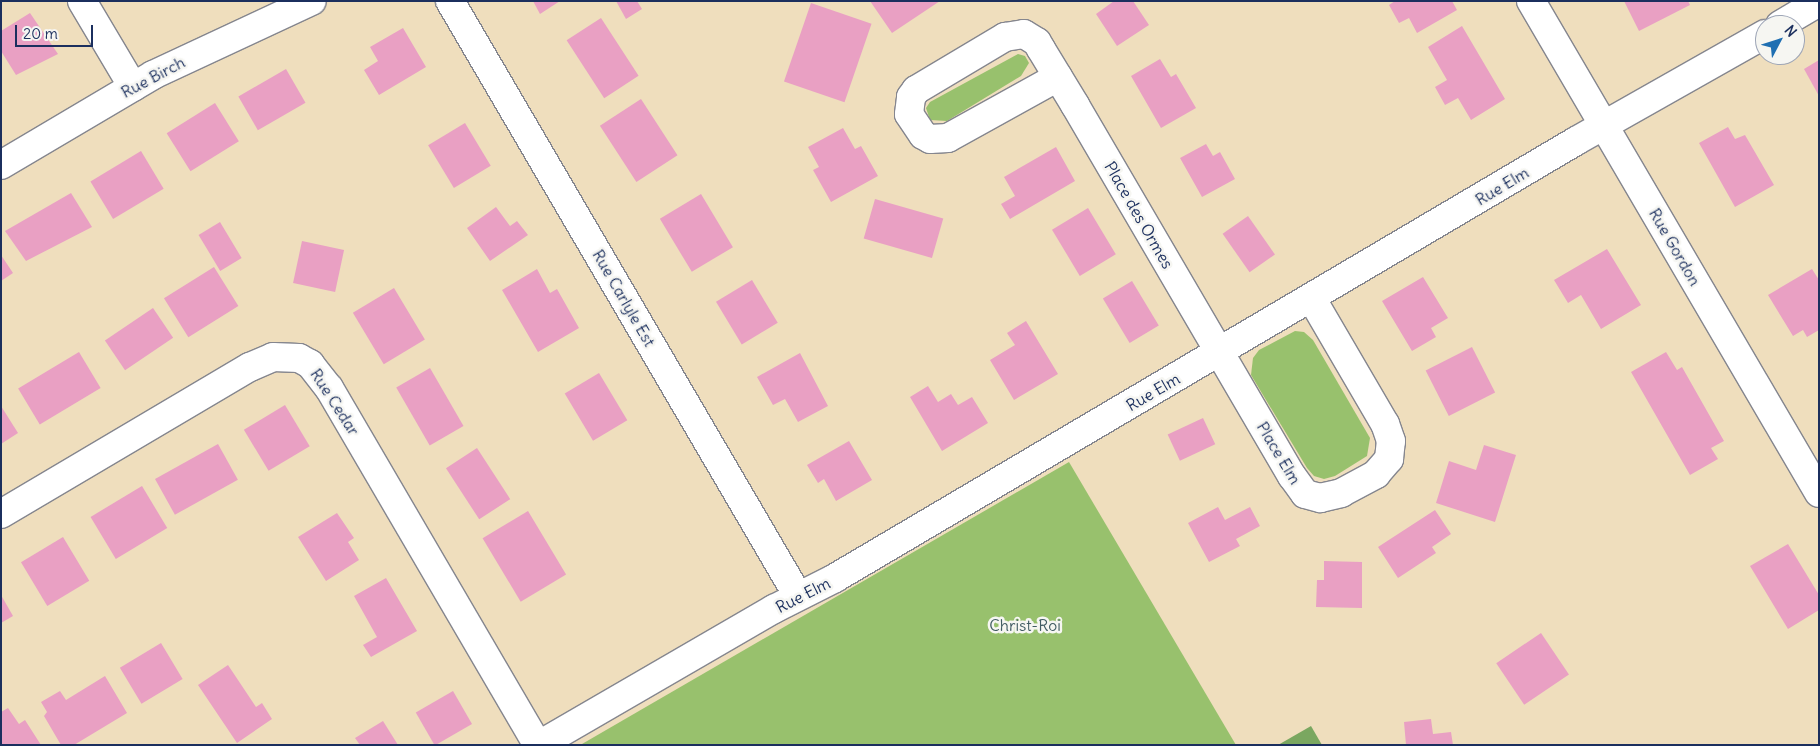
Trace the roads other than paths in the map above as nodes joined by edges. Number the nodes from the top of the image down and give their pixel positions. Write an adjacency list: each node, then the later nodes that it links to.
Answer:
1 (82, 1): 9 (street)
2 (312, 1): 9 (street, Rue Birch)
3 (450, 1): 16 (street, Rue Carlyle Est)
4 (1531, 1): 10 (street, Rue Gordon)
5 (1819, 2): 6 (street)
6 (1797, 15)
7 (1755, 40): 10 (street, Rue Elm)
8 (1058, 77): 8 (street, Place des Ormes); 13 (street, Place des Ormes)
9 (133, 87): 11 (street, Rue Birch)
10 (1604, 126): 12 (street, Rue Elm); 14 (street, Rue Gordon)
11 (1, 165)
12 (1312, 299): 13 (street, Rue Elm); 13 (street, Place Elm)
13 (1220, 353): 16 (street, Rue Elm)
14 (1819, 492)
15 (1, 514): 17 (street, Rue Cedar)
16 (798, 596): 17 (street, Rue Elm)
17 (538, 745)

